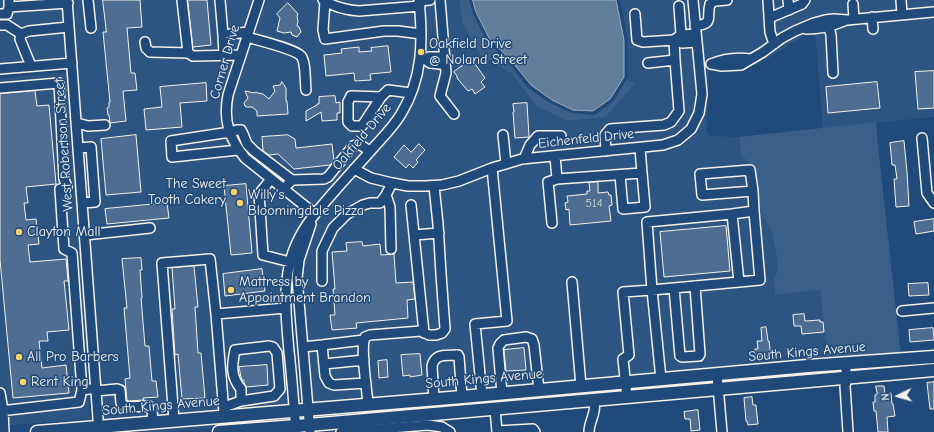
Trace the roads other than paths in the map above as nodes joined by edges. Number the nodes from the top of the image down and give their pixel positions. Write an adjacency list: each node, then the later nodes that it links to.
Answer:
1 (88, 0): 31 (street)
2 (182, 0): 42 (street)
3 (220, 0): 37 (street)
4 (259, 0): 38 (street, Corner Drive)
5 (430, 0): 15 (street)
6 (440, 0): 46 (street)
7 (693, 0): 36 (street, Eichenfeld Drive)
8 (727, 0): 36 (street)
9 (768, 0): 26 (street)
10 (788, 0): 20 (street)
11 (805, 0): 20 (street)
12 (901, 0): 23 (street)
13 (68, 1): 16 (street); 29 (street, West Robertson Street)
14 (324, 1): 18 (street); 35 (street)
15 (419, 2): 18 (street); 35 (street, Oakfield Drive)
16 (9, 3): 21 (street)
17 (853, 4): 27 (street)
18 (345, 5)
19 (679, 6): 39 (street)
20 (789, 10): 26 (street)
21 (0, 14)
22 (635, 14): 39 (street)
23 (902, 15): 24 (street); 25 (street)
24 (934, 15)
25 (872, 17): 27 (street); 33 (street)
26 (769, 18): 41 (street)
27 (851, 19): 30 (street); 32 (street)
28 (0, 25): 34 (street)
29 (69, 27): 34 (street); 48 (street, West Robertson Street)
30 (827, 27): 32 (street); 53 (street)
31 (91, 28)
32 (802, 29): 41 (street)
33 (873, 29)
34 (21, 34): 51 (street)
35 (421, 34): 45 (street, Oakfield Drive)
36 (696, 34): 39 (street); 50 (street, Eichenfeld Drive)
37 (223, 35): 38 (street); 43 (street)
38 (248, 35): 44 (street, Corner Drive); 55 (street)
39 (677, 37): 47 (street)
40 (145, 42): 42 (street)
41 (774, 44): 50 (street)
42 (188, 53): 43 (street)
43 (224, 55): 44 (street)
44 (241, 55): 61 (street, Corner Drive)
45 (423, 59): 46 (street); 56 (street, Oakfield Drive)
46 (445, 60): 58 (street)
47 (675, 60): 49 (street); 69 (street)
48 (72, 63): 51 (street); 59 (street, West Robertson Street)
49 (648, 63)
50 (699, 65): 66 (street, Eichenfeld Drive)
51 (31, 66): 52 (street)
52 (0, 69)
53 (834, 73)
54 (0, 88): 78 (street)
55 (306, 90)
56 (411, 93): 57 (street); 68 (street, Oakfield Drive)
57 (381, 97)
58 (454, 114)
59 (76, 123): 60 (street); 65 (street, West Robertson Street)
60 (105, 125)
61 (230, 132): 67 (street, Corner Drive); 67 (street); 81 (street)
62 (503, 135): 72 (street)
63 (561, 136): 71 (street)
64 (922, 138): 87 (street)
65 (78, 148): 77 (street, West Robertson Street); 88 (street)
66 (640, 148): 69 (street, Eichenfeld Drive); 75 (street)
67 (238, 150): 80 (street, Corner Drive)
68 (370, 151): 74 (street, Oakfield Drive); 81 (street)
69 (606, 151): 70 (street, Eichenfeld Drive)
70 (554, 156): 71 (street, Eichenfeld Drive); 79 (street)
71 (524, 159): 72 (street, Eichenfeld Drive)
72 (506, 164): 73 (street, Eichenfeld Drive)
73 (492, 168): 83 (street, Eichenfeld Drive); 135 (street)
74 (354, 169): 82 (street, Eichenfeld Drive); 91 (street, Oakfield Drive)
75 (642, 173): 76 (street); 76 (street)
76 (620, 175): 79 (street)
77 (80, 178): 78 (street); 88 (street, West Robertson Street)
78 (64, 179): 100 (street)
79 (557, 179): 93 (street)
80 (271, 180): 84 (street, Corner Drive); 101 (street)
81 (292, 180): 84 (street)
82 (392, 183): 83 (street, Eichenfeld Drive); 86 (street)
83 (434, 186): 95 (street)
84 (283, 189): 91 (street, Corner Drive)
85 (753, 190): 85 (street); 90 (street)
86 (386, 195): 98 (street); 102 (street)
87 (934, 203)
88 (82, 204): 96 (street, West Robertson Street)
89 (411, 205): 97 (street)
90 (754, 211): 92 (street); 104 (street)
91 (315, 214): 101 (street, Oakfield Drive); 117 (street, Oakfield Drive)
92 (732, 214): 104 (street); 107 (street)
93 (552, 223)
94 (150, 228): 96 (street)
95 (439, 233): 97 (street); 112 (street)
96 (85, 235): 99 (street, West Robertson Street)
97 (414, 235): 112 (street)
98 (391, 249)
99 (86, 259): 100 (street); 129 (street, West Robertson Street)
100 (72, 261): 131 (street)
101 (290, 262): 108 (street, Oakfield Drive)
102 (322, 281)
103 (572, 282): 128 (street)
104 (739, 282): 105 (street)
105 (695, 286): 106 (street); 106 (street)
106 (674, 288): 107 (street)
107 (652, 290): 125 (street); 127 (street)
108 (286, 308): 111 (street); 114 (street, Oakfield Drive)
109 (934, 308): 110 (street)
110 (902, 311)
111 (216, 314): 146 (street); 147 (street)
112 (424, 333): 113 (street)
113 (364, 340): 115 (street); 119 (street)
114 (289, 344): 116 (street); 145 (street, Oakfield Drive)
115 (322, 344): 117 (street); 121 (street)
116 (271, 347): 140 (street); 140 (street)
117 (303, 347): 142 (street, Oakfield Drive)
118 (934, 357): 120 (main road, South Kings Avenue)
119 (364, 360): 121 (street); 126 (street)
120 (846, 363): 123 (main road, South Kings Avenue); 124 (street)
121 (324, 364): 126 (street)
122 (934, 370): 124 (main road, South Kings Avenue)
123 (717, 375): 125 (main road, South Kings Avenue); 130 (street)
124 (846, 378): 130 (main road, South Kings Avenue); 162 (street)
125 (661, 379): 127 (main road, South Kings Avenue)
126 (366, 382): 141 (street)
127 (626, 382): 128 (main road, South Kings Avenue); 137 (street)
128 (580, 386): 132 (main road, South Kings Avenue)
129 (96, 389): 131 (street); 149 (street); 150 (street, West Robertson Street)
130 (718, 389): 137 (main road, South Kings Avenue); 161 (street)
131 (82, 390): 144 (street)
132 (539, 390): 134 (main road, South Kings Avenue); 134 (street)
133 (0, 393): 144 (street)
134 (502, 393): 135 (main road, South Kings Avenue)
135 (482, 395): 136 (main road, South Kings Avenue)
136 (462, 397): 138 (main road, South Kings Avenue); 138 (street); 148 (main road)
137 (627, 397): 139 (main road, South Kings Avenue)
138 (434, 398): 141 (main road, South Kings Avenue)
139 (594, 400): 143 (main road, South Kings Avenue); 160 (street)
140 (241, 401): 146 (street)
141 (368, 404): 142 (main road, South Kings Avenue)
142 (308, 409): 145 (main road, South Kings Avenue); 152 (street, Oakfield Drive)
143 (495, 409): 148 (main road, South Kings Avenue); 158 (street)
144 (1, 410): 153 (street)
145 (294, 410): 146 (main road, South Kings Avenue); 151 (street, Oakfield Drive)
146 (224, 412): 147 (main road, South Kings Avenue)
147 (174, 420): 149 (main road, South Kings Avenue)
148 (364, 420): 152 (main road, South Kings Avenue)
149 (153, 422): 150 (main road, South Kings Avenue)
150 (99, 429): 154 (main road, South Kings Avenue)
151 (296, 429): 152 (main road, South Kings Avenue); 155 (main road, South Kings Avenue)
152 (310, 429)
153 (4, 432)
154 (37, 432)
155 (219, 432)
156 (341, 432): 157 (street)
157 (450, 432)
158 (497, 432): 159 (street)
159 (535, 432)
160 (589, 432)
161 (722, 432)
162 (848, 432)

